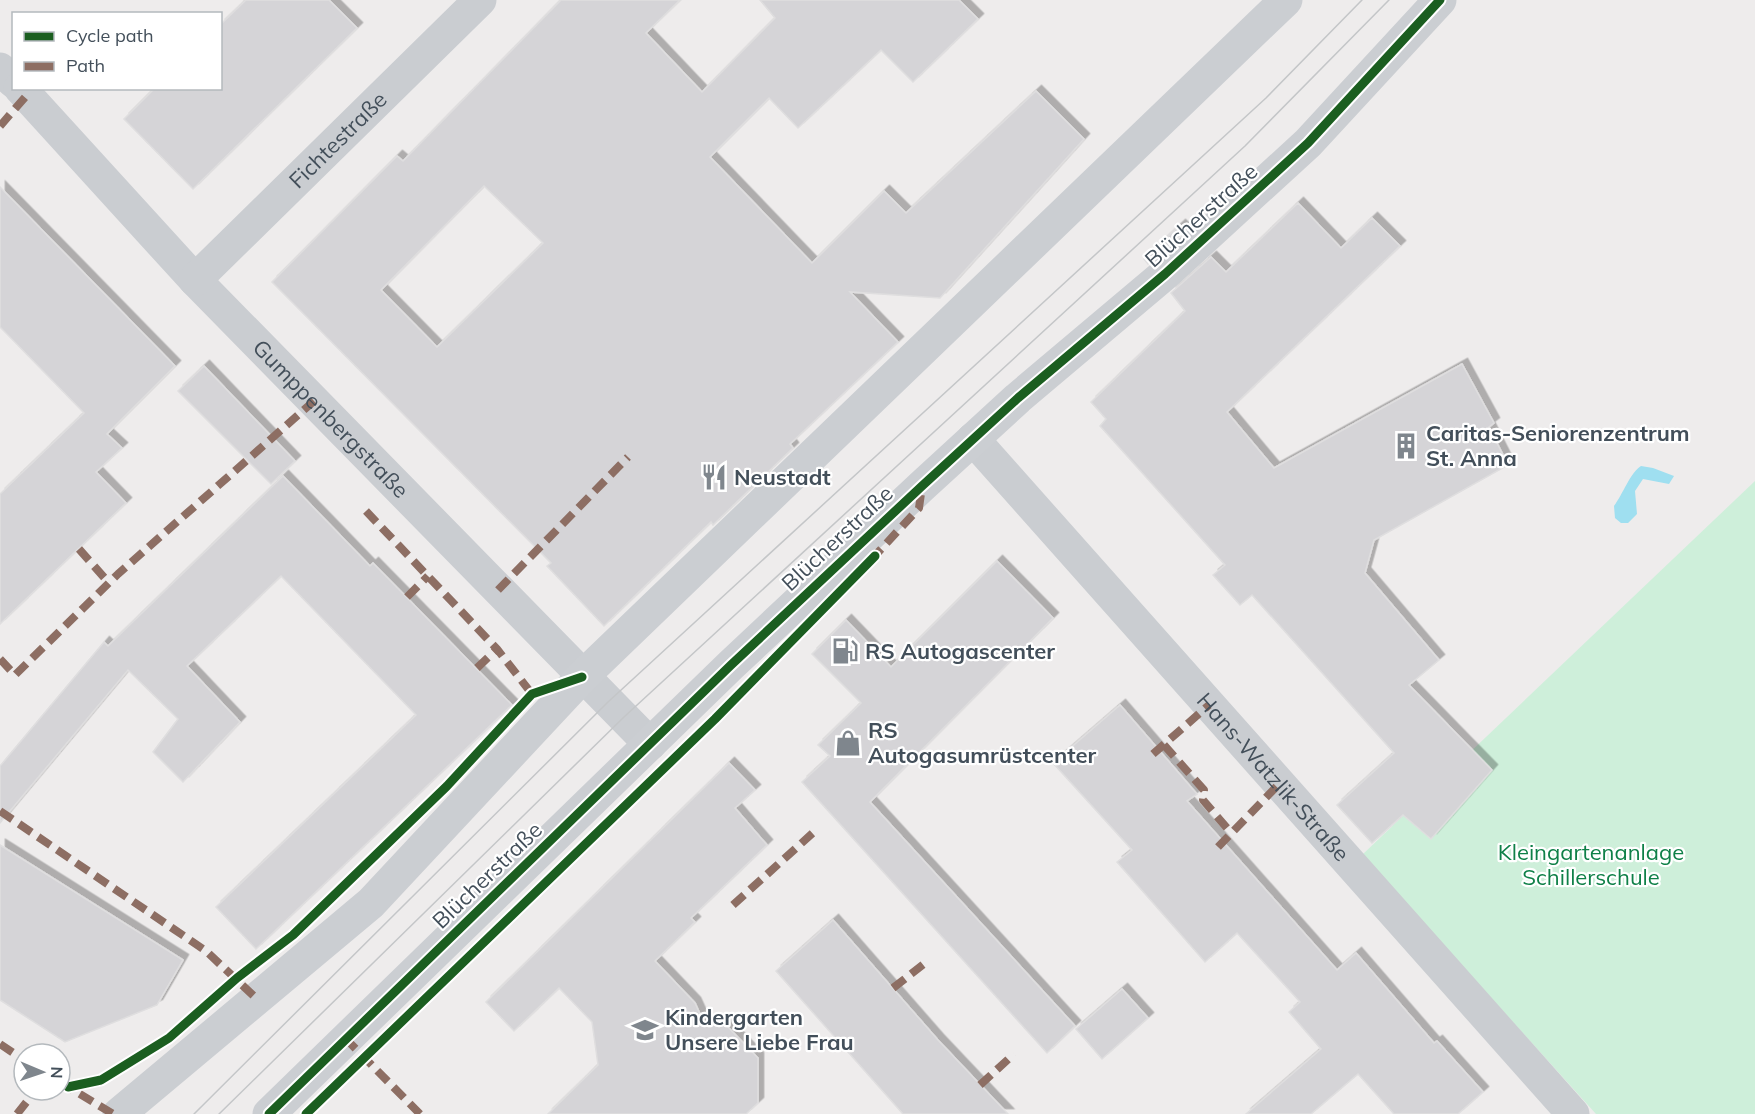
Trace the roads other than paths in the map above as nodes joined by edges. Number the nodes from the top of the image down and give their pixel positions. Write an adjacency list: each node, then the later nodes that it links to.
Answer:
1 (480, 0): 7 (street, Fichtestraße)
2 (1286, 0): 9 (street)
3 (1440, 0): 8 (street, Blücherstraße)
4 (0, 69): 5 (street)
5 (12, 80)
6 (22, 90): 7 (street, Gumppenbergstraße)
7 (195, 280): 9 (street, Gumppenbergstraße)
8 (973, 439): 10 (street, Blücherstraße); 13 (street, Hans-Watzlik-Straße)
9 (582, 677): 10 (street, Gumppenbergstraße); 11 (street)
10 (650, 744): 12 (street, Blücherstraße)
11 (119, 1114)
12 (269, 1114)
13 (1573, 1114)

